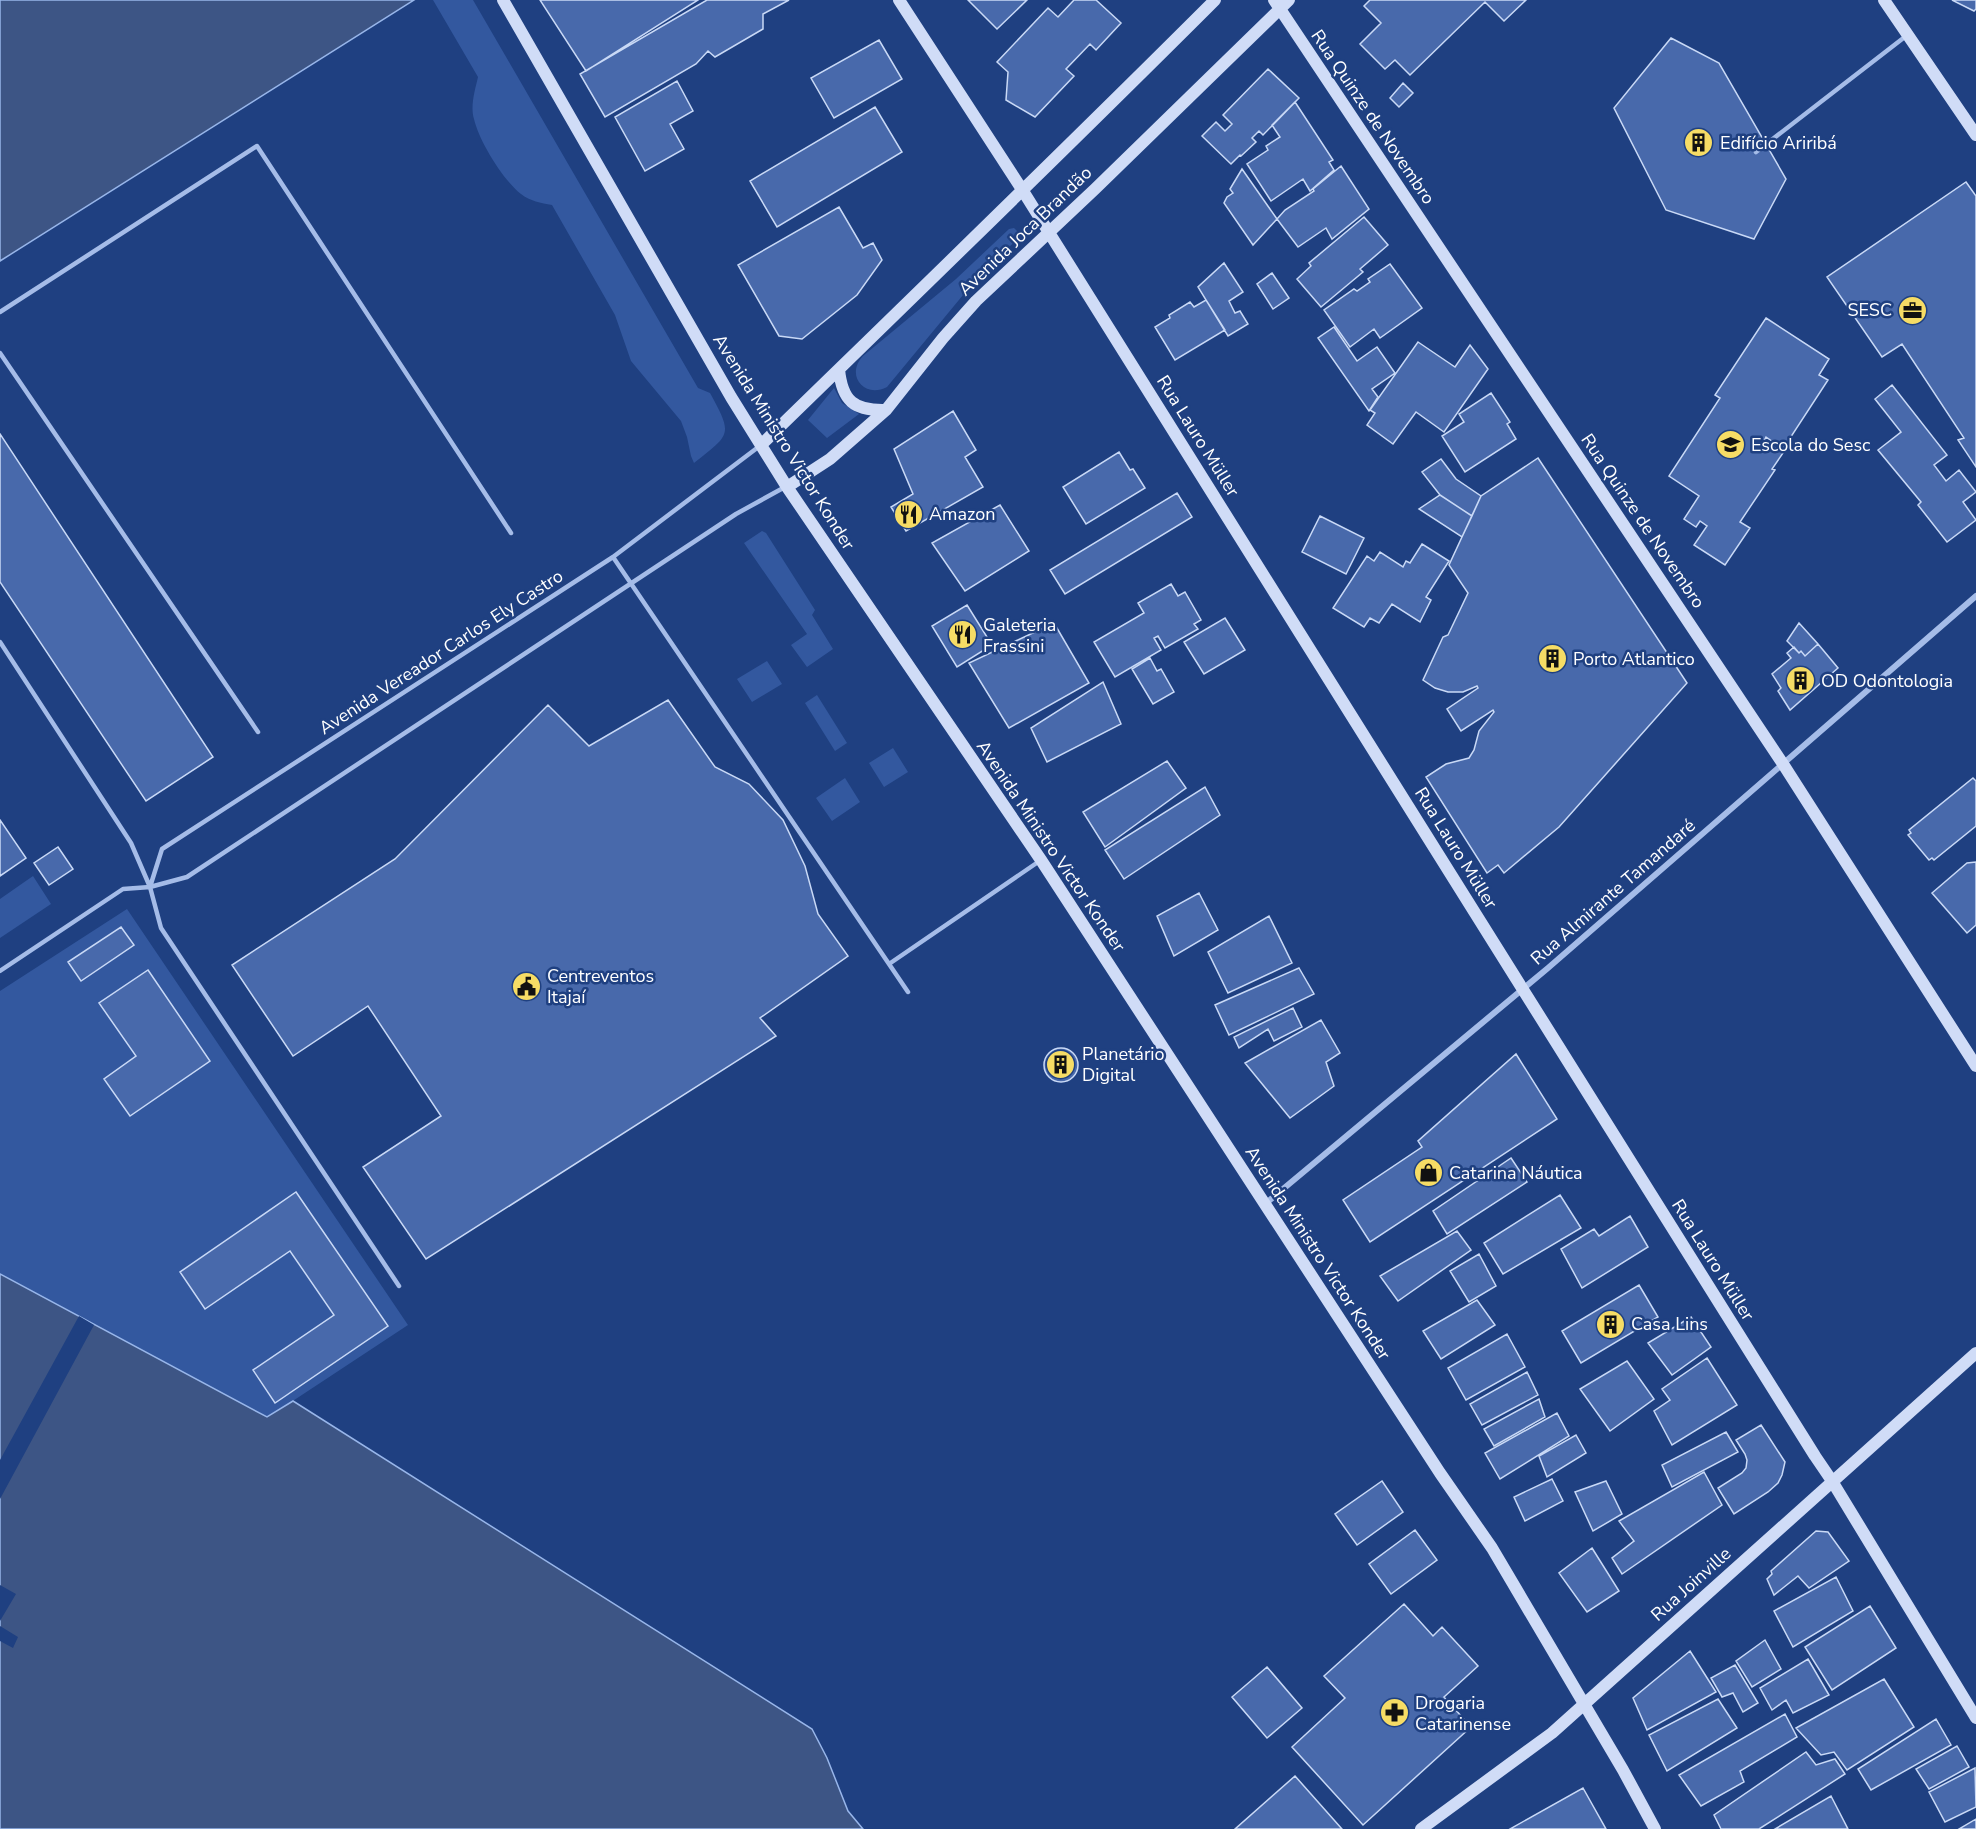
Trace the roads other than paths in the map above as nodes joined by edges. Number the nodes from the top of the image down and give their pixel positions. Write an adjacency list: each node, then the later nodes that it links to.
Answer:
1 (503, 0): 16 (main road, Avenida Ministro Victor Konder)
2 (899, 0): 10 (main road, Rua Lauro Müller)
3 (1215, 0): 10 (main road, Avenida Joca Brandão)
4 (1289, 0): 6 (main road, Avenida Joca Brandão)
5 (1884, 0): 7 (main road)
6 (1277, 5): 11 (main road, Avenida Joca Brandão); 24 (main road, Rua Quinze de Novembro)
7 (1908, 35): 8 (main road); 9 (lane)
8 (1976, 135)
9 (1756, 152)
10 (1023, 190): 11 (main road, Rua Lauro Müller); 14 (main road, Avenida Joca Brandão)
11 (1049, 231): 15 (main road, Avenida Joca Brandão); 29 (main road, Rua Lauro Müller)
12 (0, 312): 18 (lane)
13 (0, 352): 23 (lane)
14 (839, 369): 15 (main road); 16 (main road, Avenida Joca Brandão)
15 (886, 410): 17 (main road, Avenida Joca Brandão)
16 (761, 445): 17 (main road, Avenida Ministro Victor Konder); 19 (lane, Avenida Vereador Carlos Ely Castro)
17 (787, 487): 20 (lane); 25 (main road, Avenida Ministro Victor Konder)
18 (511, 533)
19 (613, 557): 20 (lane); 26 (lane, Avenida Vereador Carlos Ely Castro)
20 (631, 583): 26 (lane); 27 (lane)
21 (1976, 596): 24 (street, Rua Almirante Tamandaré)
22 (0, 642): 26 (lane)
23 (258, 732)
24 (1784, 764): 29 (street, Rua Almirante Tamandaré); 31 (main road, Rua Quinze de Novembro)
25 (1041, 860): 27 (lane); 32 (main road, Avenida Ministro Victor Konder)
26 (150, 887): 28 (lane); 33 (lane)
27 (889, 964): 30 (lane)
28 (0, 971)
29 (1523, 989): 32 (street, Rua Almirante Tamandaré); 35 (main road, Rua Lauro Müller)
30 (908, 992)
31 (1976, 1066)
32 (1264, 1204): 36 (main road, Avenida Ministro Victor Konder)
33 (399, 1286)
34 (1976, 1353): 35 (main road, Rua Joinville)
35 (1832, 1481): 36 (main road, Rua Joinville); 37 (main road, Rua Lauro Müller)
36 (1583, 1704): 38 (main road, Rua Joinville); 39 (main road, Avenida Ministro Victor Konder)
37 (1976, 1718)
38 (1421, 1829)
39 (1655, 1829)

